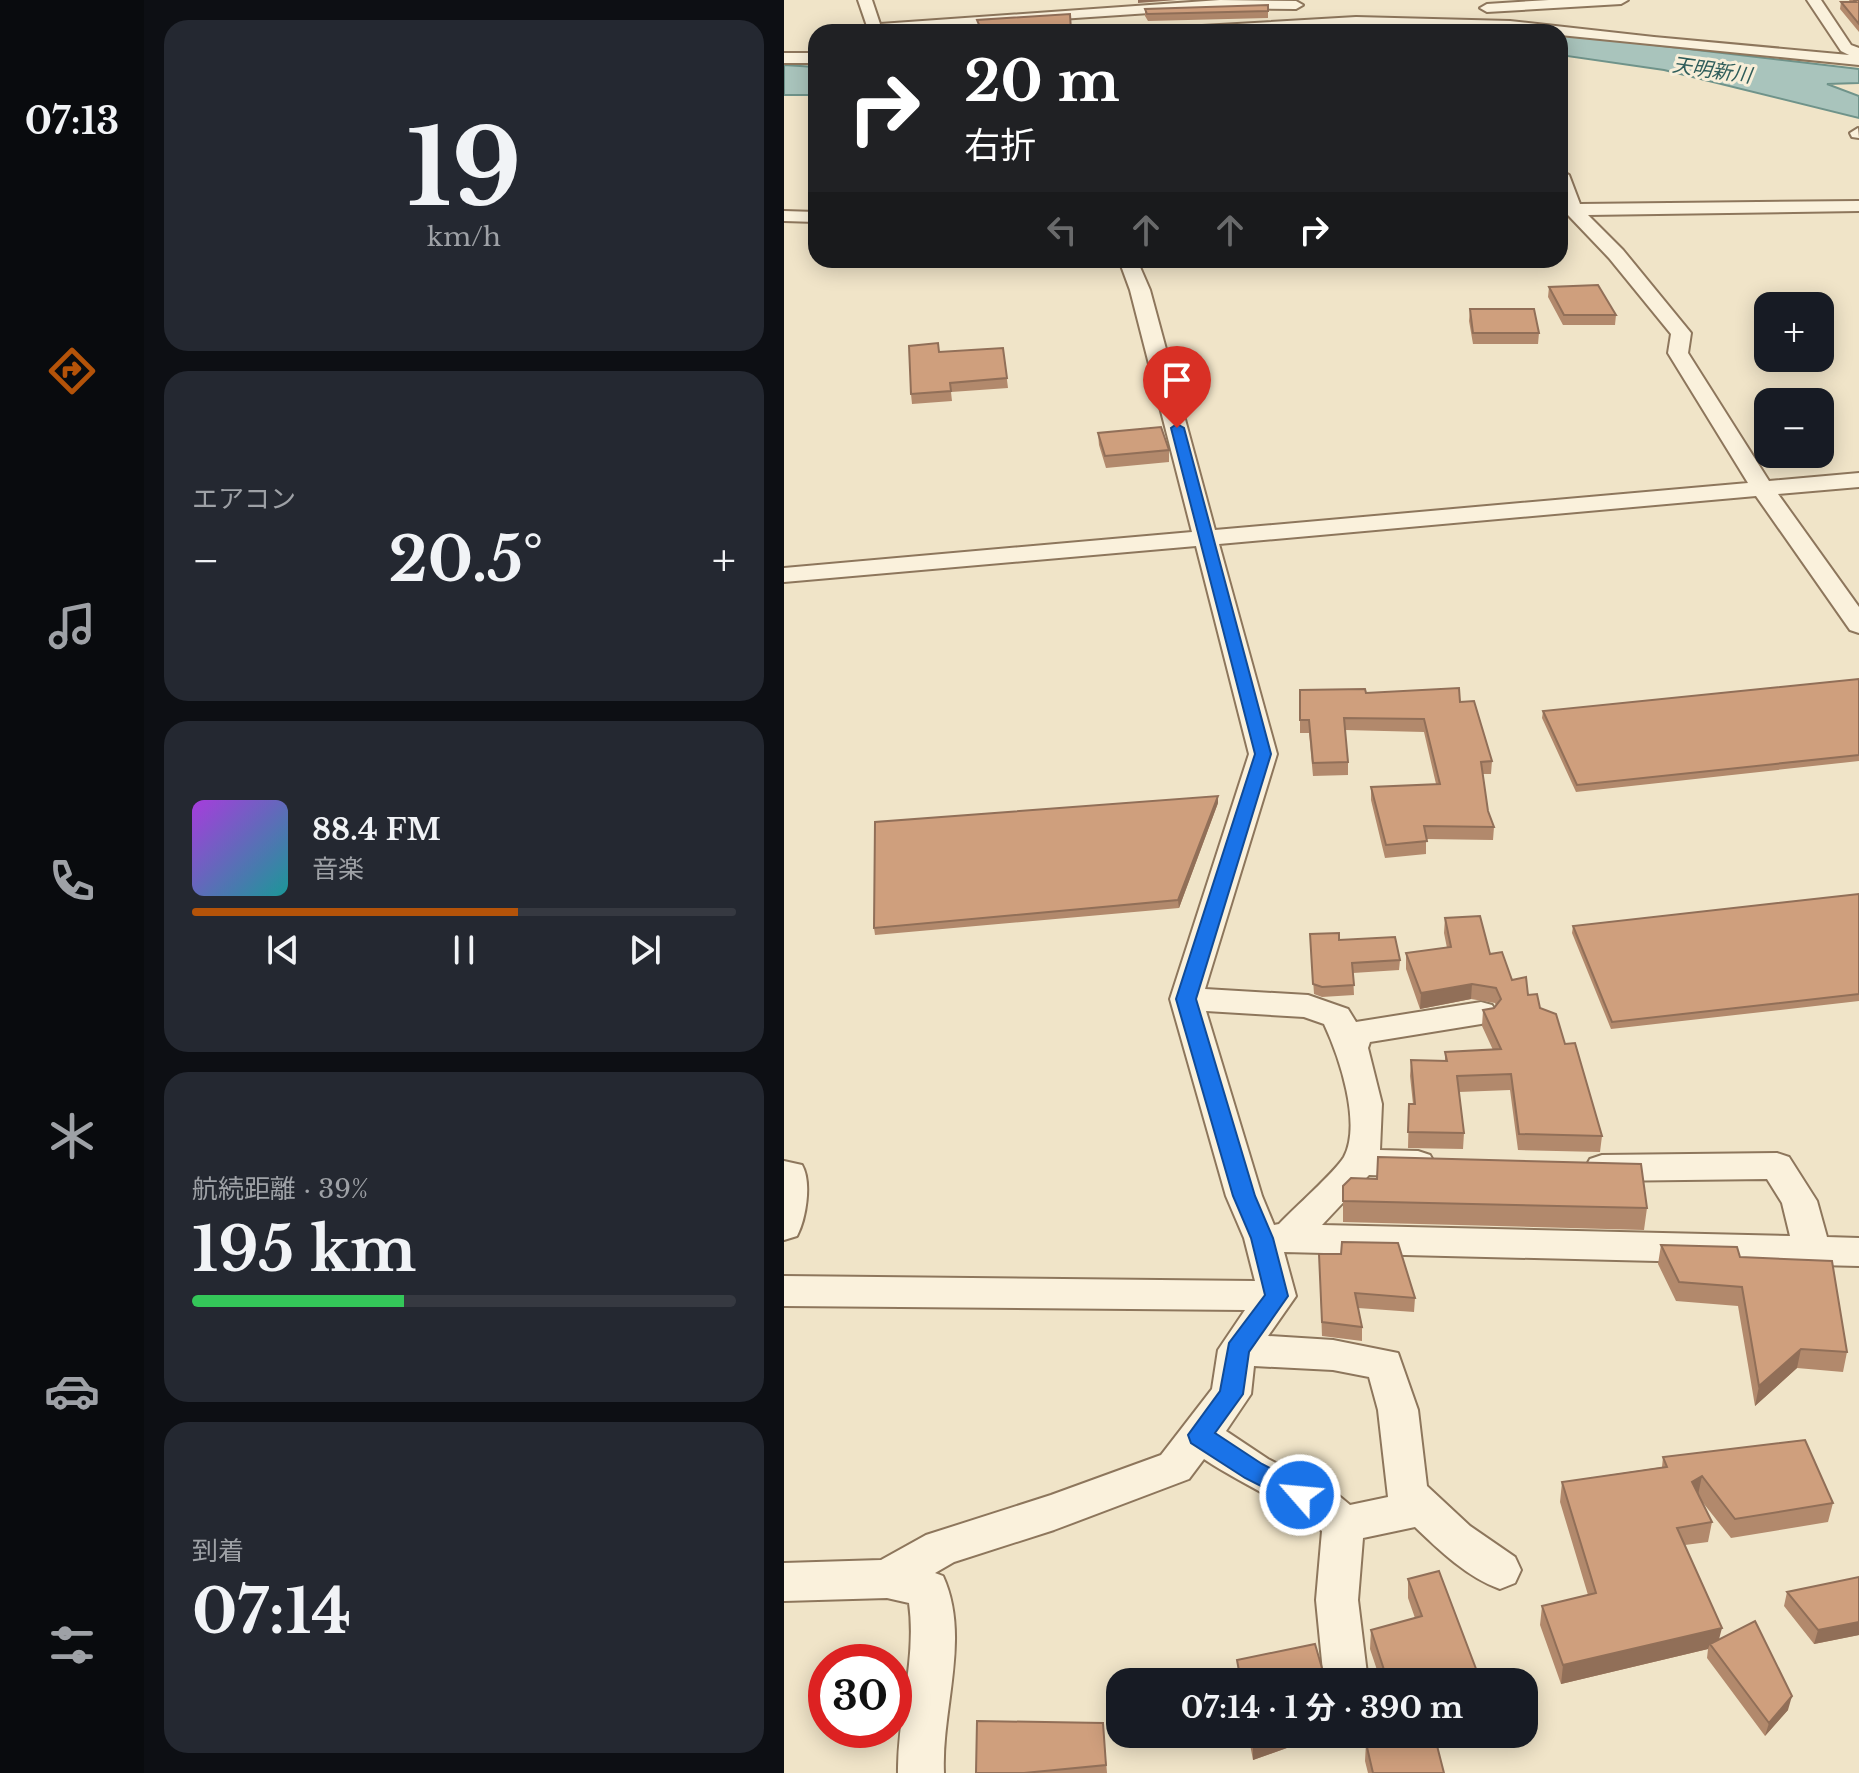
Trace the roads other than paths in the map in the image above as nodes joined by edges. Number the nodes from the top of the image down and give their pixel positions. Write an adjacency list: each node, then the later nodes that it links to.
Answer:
1 (865, 0): 7 (street)
2 (1621, 0): 6 (street)
3 (1814, 0): 13 (street)
4 (1317, 5): 8 (street)
5 (1348, 6): 6 (street)
6 (1413, 13): 11 (street)
7 (872, 24)
8 (944, 24)
9 (1304, 24): 10 (street)
10 (1472, 24)
11 (1507, 24)
12 (1568, 32): 16 (street)
13 (1859, 53)
14 (784, 58): 15 (street)
15 (808, 58)
16 (1859, 60)
17 (1859, 206): 18 (street)
18 (1568, 210)
19 (1568, 212): 24 (street)
20 (784, 216): 21 (street)
21 (808, 217)
22 (1131, 268): 25 (street)
23 (1859, 480): 24 (street)
24 (1763, 489): 25 (street); 27 (street)
25 (1207, 539): 26 (street); 28 (street)
26 (784, 575)
27 (1859, 625)
28 (1186, 999): 30 (street); 36 (street)
29 (1481, 1013): 30 (street)
30 (1352, 1048): 31 (street)
31 (1360, 1162): 32 (street); 36 (street)
32 (1451, 1165)
33 (1563, 1167): 37 (street)
34 (784, 1174): 35 (street)
35 (784, 1226)
36 (1275, 1238): 37 (street); 40 (street)
37 (1812, 1249): 38 (street)
38 (1859, 1252)
39 (784, 1291): 40 (street)
40 (1277, 1296): 41 (street)
41 (1237, 1350): 42 (street); 43 (street)
42 (1200, 1435): 44 (street); 46 (street)
43 (1423, 1508): 44 (street); 45 (street)
44 (1343, 1524): 48 (street)
45 (1500, 1570)
46 (887, 1579): 47 (street); 49 (street)
47 (784, 1582)
48 (1344, 1668)
49 (921, 1773)

